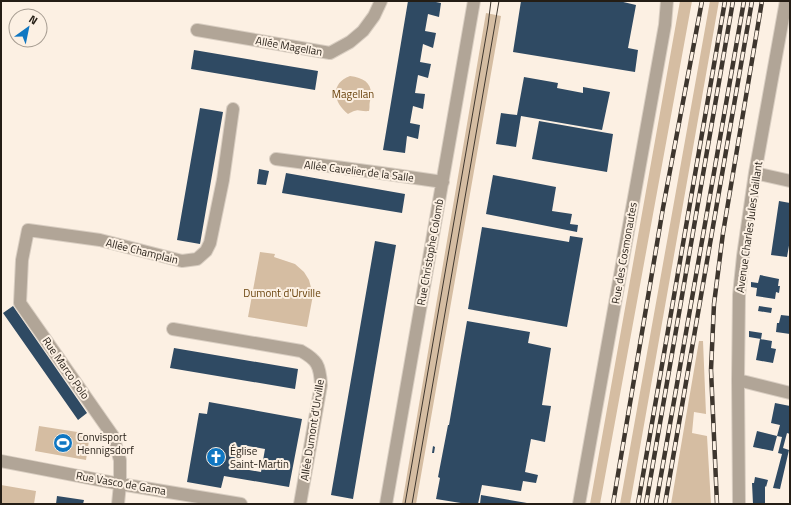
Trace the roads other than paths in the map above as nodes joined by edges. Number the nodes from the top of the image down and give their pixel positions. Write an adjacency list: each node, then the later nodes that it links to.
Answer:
1 (380, 1): 5 (street, Allée Magellan)
2 (474, 1): 10 (street, Rue Christophe Colomb)
3 (667, 1): 21 (street, Rue des Cosmonautes)
4 (786, 1): 8 (street, Avenue Charles Jules Vaillant)
5 (197, 30)
6 (233, 109): 11 (street, Allée Champlain)
7 (276, 159): 10 (street, Allée Cavelier de la Salle)
8 (755, 173): 9 (street); 13 (street, Avenue Charles Jules Vaillant)
9 (790, 181)
10 (443, 182): 20 (street, Rue Christophe Colomb)
11 (28, 230): 16 (street, Rue Marco Polo)
12 (173, 328): 19 (street, Allée Dumont d'Urville)
13 (738, 380): 14 (street); 22 (street, Avenue Charles Jules Vaillant)
14 (790, 393)
15 (1, 462): 16 (street, Rue Vasco de Gama)
16 (120, 484): 17 (street, Rue Marco Polo); 18 (street, Rue Vasco de Gama)
17 (118, 504)
18 (241, 504)
19 (300, 504)
20 (386, 504)
21 (579, 504)
22 (739, 504)

